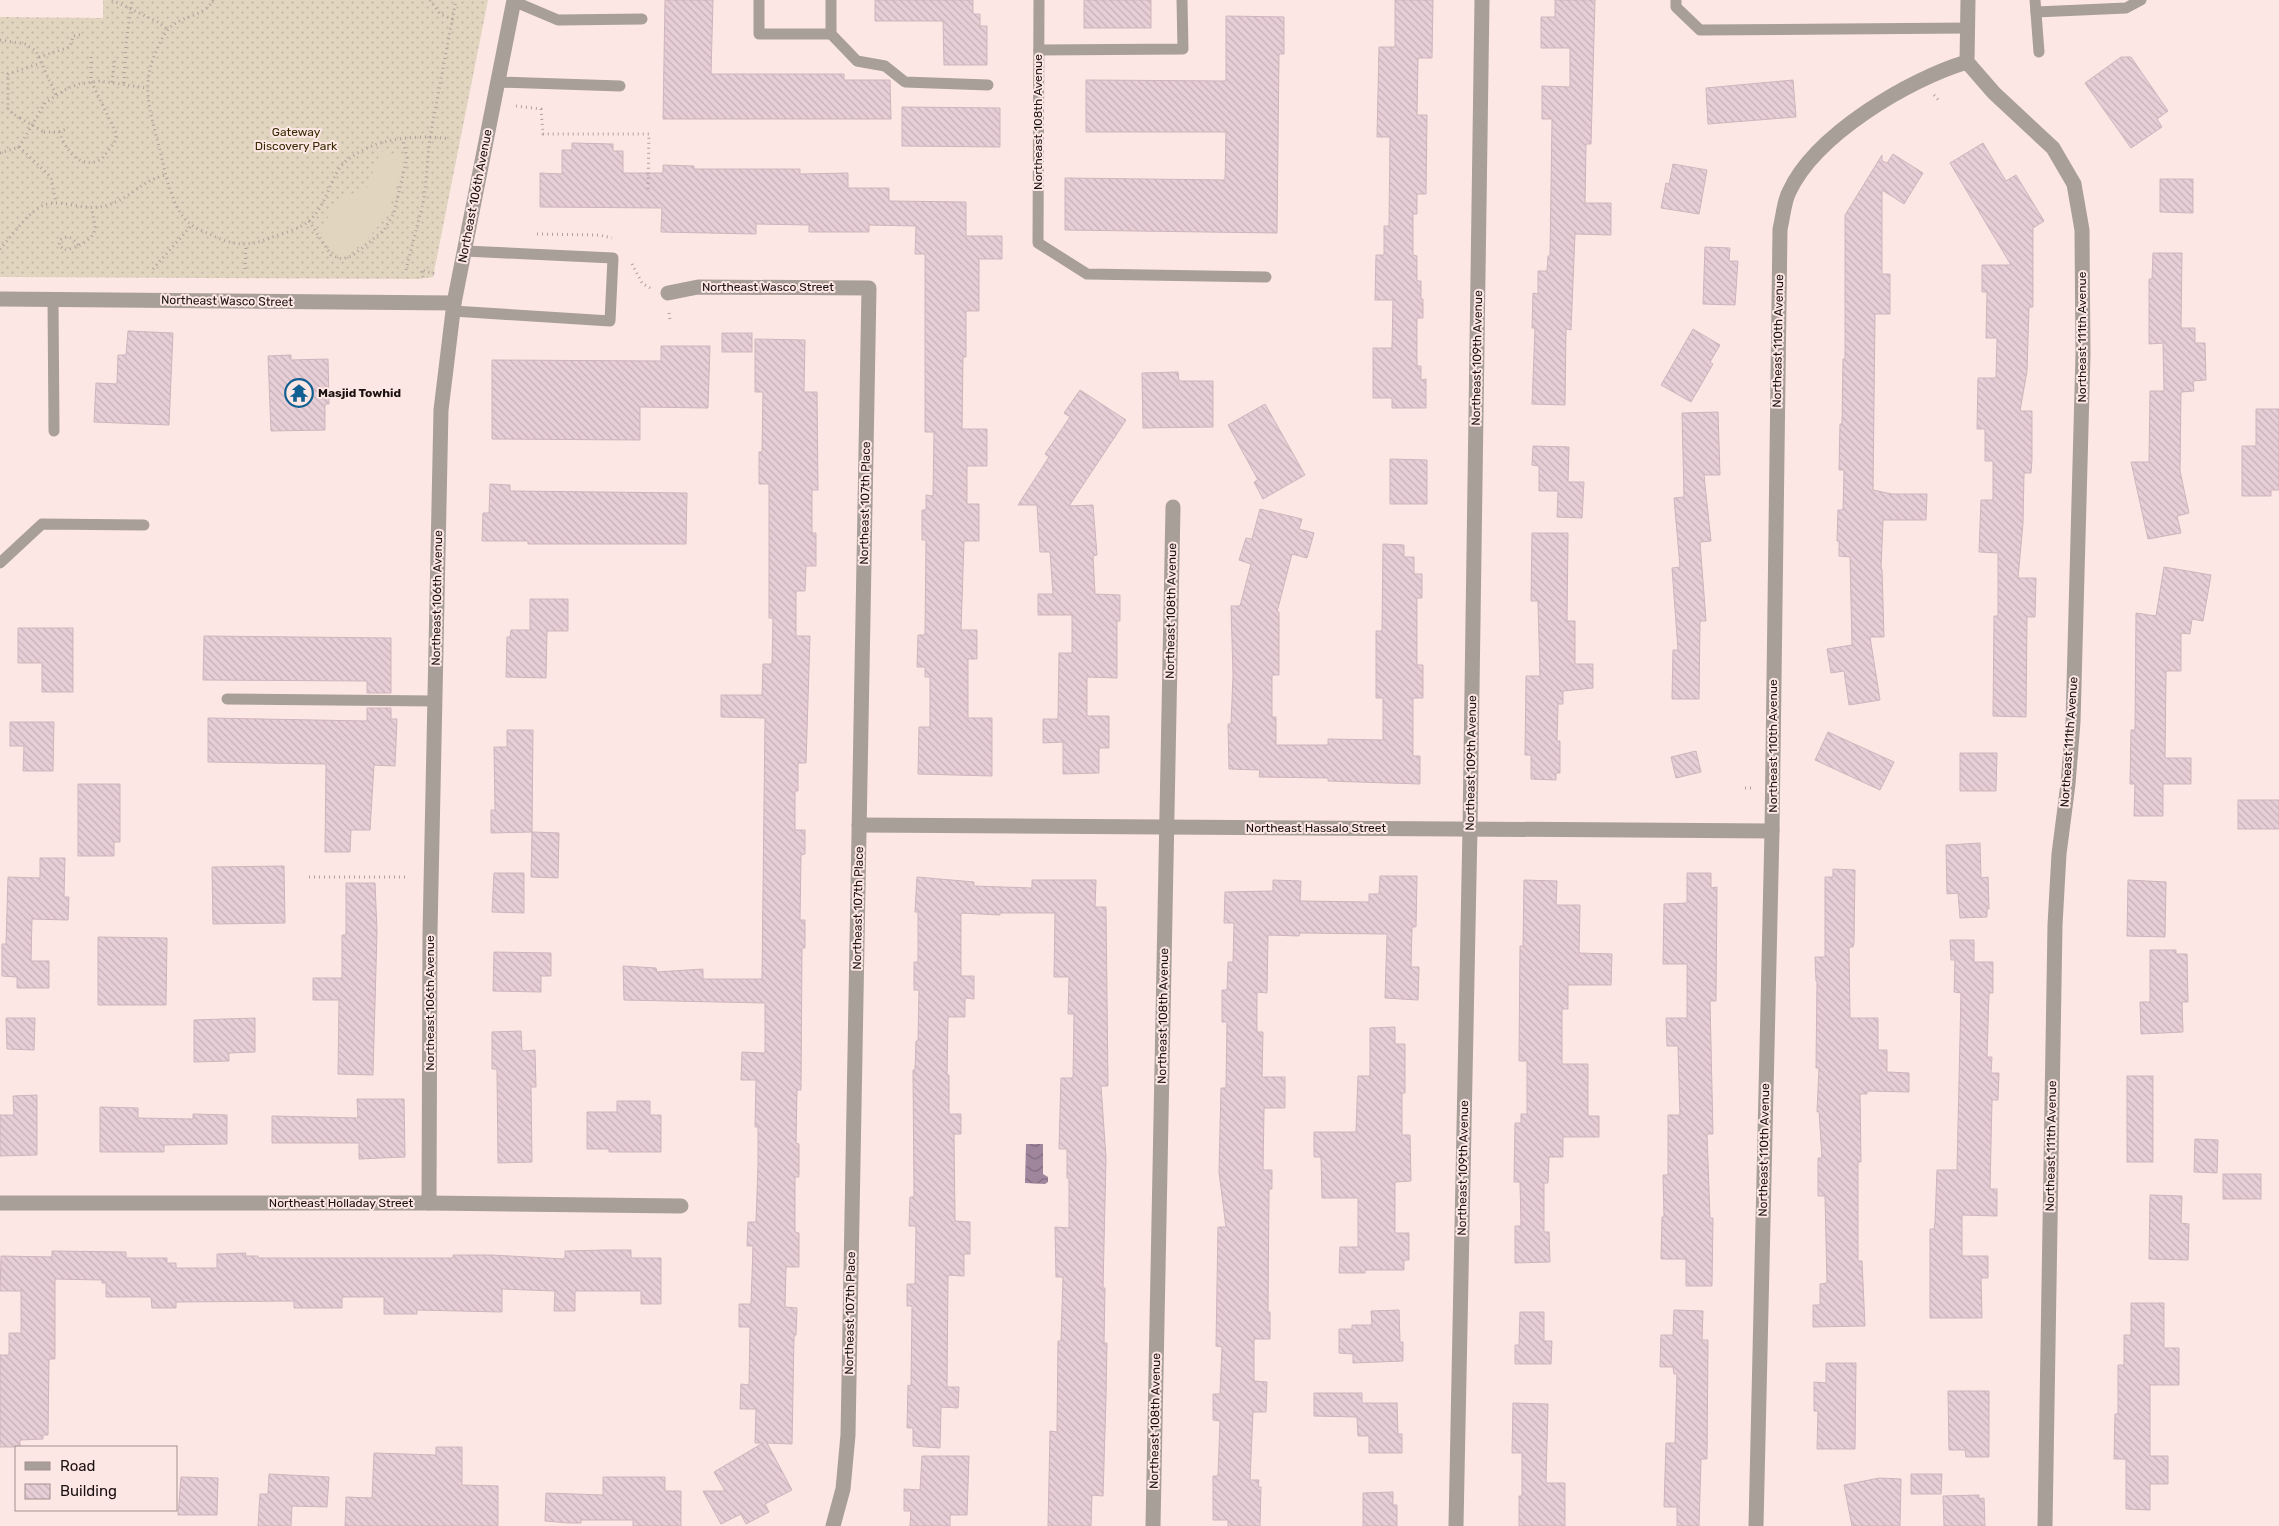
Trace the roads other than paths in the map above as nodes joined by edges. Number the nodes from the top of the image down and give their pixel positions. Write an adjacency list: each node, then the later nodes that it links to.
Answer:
1 (513, 0): 11 (lane); 17 (street, Northeast 106th Avenue)
2 (759, 0): 13 (lane)
3 (831, 0): 13 (lane)
4 (1039, 0): 14 (lane, Northeast 108th Avenue)
5 (1182, 0): 14 (lane)
6 (1482, 0): 35 (street, Northeast 109th Avenue)
7 (1676, 0): 12 (lane)
8 (1968, 0): 12 (street)
9 (2141, 0): 10 (lane)
10 (2036, 6): 15 (lane)
11 (642, 18)
12 (1968, 28): 16 (street)
13 (831, 34): 18 (lane)
14 (1039, 50): 21 (lane, Northeast 108th Avenue)
15 (2039, 52)
16 (1967, 62): 36 (street, Northeast 110th Avenue); 44 (street, Northeast 111th Avenue)
17 (498, 82): 19 (lane); 20 (street, Northeast 106th Avenue)
18 (988, 85)
19 (620, 86)
20 (464, 251): 26 (street, Northeast 106th Avenue); 26 (lane)
21 (1266, 277)
22 (869, 288): 23 (street, Northeast Wasco Street); 33 (street, Northeast 107th Place)
23 (668, 293)
24 (0, 299): 25 (street, Northeast Wasco Street)
25 (53, 300): 26 (street, Northeast Wasco Street); 27 (lane)
26 (454, 307): 32 (street, Northeast 106th Avenue)
27 (54, 431)
28 (1174, 507): 34 (street, Northeast 108th Avenue)
29 (144, 525): 30 (lane)
30 (0, 563)
31 (227, 699): 32 (lane)
32 (435, 701): 38 (street, Northeast 106th Avenue)
33 (860, 825): 34 (street, Northeast Hassalo Street); 40 (street, Northeast 107th Place)
34 (1167, 828): 35 (street, Northeast Hassalo Street); 41 (street, Northeast 108th Avenue)
35 (1470, 828): 36 (street, Northeast Hassalo Street); 42 (street, Northeast 109th Avenue)
36 (1772, 831): 43 (street, Northeast 110th Avenue)
37 (0, 1203): 38 (street, Northeast Holladay Street)
38 (429, 1203): 39 (street, Northeast Holladay Street)
39 (681, 1206)
40 (833, 1526)
41 (1153, 1526)
42 (1456, 1526)
43 (1756, 1526)
44 (2045, 1526)

